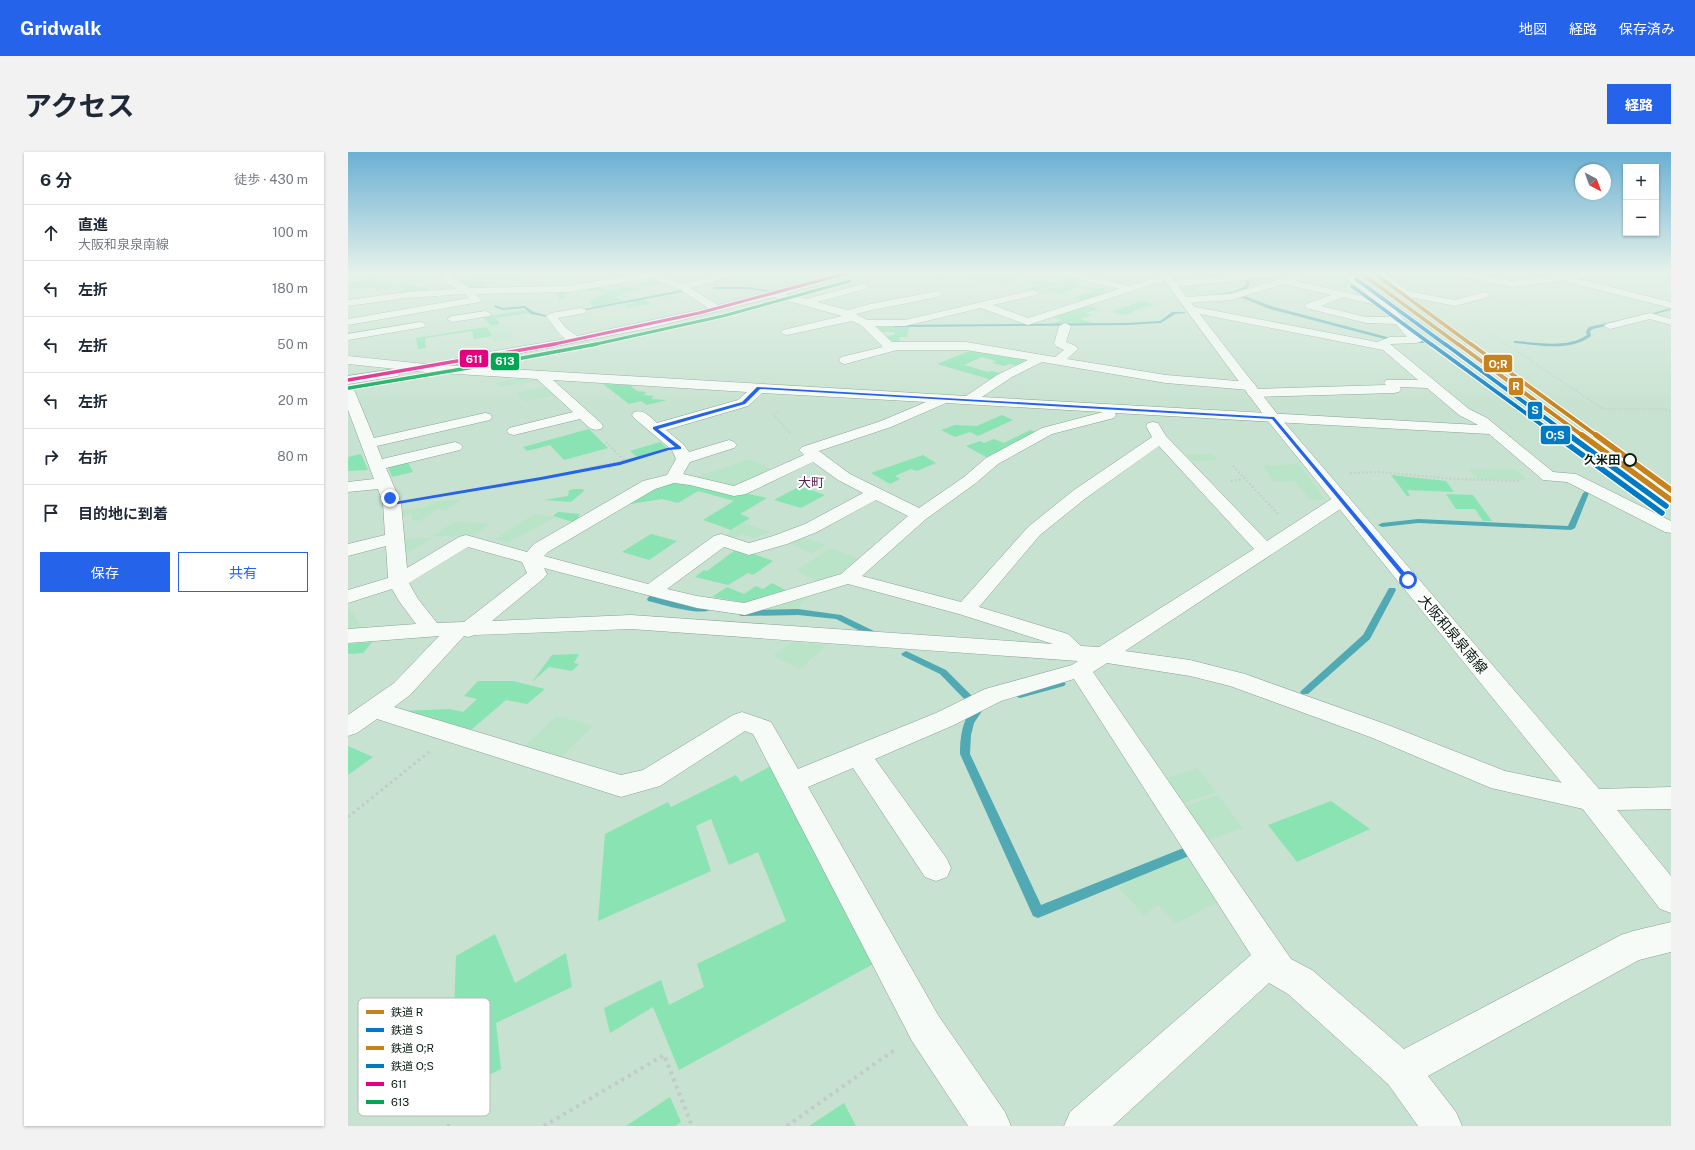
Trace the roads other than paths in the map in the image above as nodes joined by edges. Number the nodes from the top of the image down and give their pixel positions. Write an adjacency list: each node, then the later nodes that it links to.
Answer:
1 (369, 318): 17 (street)
2 (459, 318): 23 (street)
3 (553, 318): 24 (street)
4 (673, 318): 24 (street)
5 (837, 318): 22 (street)
6 (856, 318): 19 (street)
7 (924, 318): 19 (street)
8 (1018, 318): 9 (street)
9 (1039, 318)
10 (1198, 318): 37 (street, 大阪和泉泉南線)
11 (1254, 318): 26 (street)
12 (1360, 318): 16 (street)
13 (1398, 318): 16 (street)
14 (1640, 318): 21 (street)
15 (1659, 318): 18 (street)
16 (1400, 321): 26 (street)
17 (348, 322)
18 (1671, 322)
19 (865, 323): 25 (street)
20 (1066, 326): 31 (street)
21 (1610, 326)
22 (787, 332)
23 (348, 337)
24 (574, 340): 32 (street)
25 (890, 347): 27 (street); 28 (street); 30 (street)
26 (1387, 347): 35 (street)
27 (907, 358)
28 (1038, 359): 31 (street); 40 (street)
29 (348, 360): 32 (street)
30 (845, 360)
31 (1056, 362): 37 (street)
32 (425, 368): 33 (street); 34 (street)
33 (540, 375): 36 (street); 44 (street)
34 (348, 380)
35 (1431, 384): 37 (street); 50 (street)
36 (759, 388): 39 (street); 49 (street)
37 (1251, 389): 47 (street, 大阪和泉泉南線)
38 (348, 392): 41 (street)
39 (944, 399): 40 (street); 57 (street)
40 (969, 401): 42 (street)
41 (352, 410): 53 (street)
42 (1117, 410): 43 (street); 64 (street)
43 (1148, 411): 47 (street); 52 (street)
44 (583, 414): 48 (street); 51 (street)
45 (639, 415): 49 (street)
46 (485, 417): 53 (street)
47 (1273, 418): 50 (street); 63 (street, 大阪和泉泉南線)
48 (596, 426)
49 (655, 428): 56 (street)
50 (1492, 430): 65 (street)
51 (514, 432)
52 (1160, 438): 68 (street); 74 (street)
53 (368, 444): 58 (street)
54 (729, 445): 56 (street)
55 (455, 447): 58 (street)
56 (682, 453): 59 (street)
57 (811, 453): 59 (street); 62 (street)
58 (377, 465): 60 (street)
59 (673, 478): 69 (street)
60 (384, 483): 61 (street); 66 (street)
61 (348, 487)
62 (876, 493): 64 (street); 72 (street)
63 (1342, 500): 68 (street); 84 (street, 大阪和泉泉南線)
64 (916, 513): 70 (street)
65 (1671, 528)
66 (395, 538): 67 (street); 71 (street)
67 (348, 550)
68 (1266, 550): 78 (street)
69 (536, 553): 71 (street); 72 (street); 76 (street)
70 (848, 578): 72 (street); 74 (street)
71 (398, 579): 73 (street); 75 (street)
72 (657, 590)
73 (348, 597)
74 (966, 610): 78 (street)
75 (431, 630): 76 (street); 77 (street)
76 (462, 630): 78 (street); 79 (street)
77 (348, 636)
78 (1086, 660): 81 (street); 84 (street); 88 (street)
79 (373, 710): 80 (street); 82 (street)
80 (348, 727)
81 (858, 755): 82 (street); 85 (street)
82 (792, 782): 90 (street)
83 (1671, 798): 84 (street)
84 (1592, 800): 86 (street, 大阪和泉泉南線)
85 (936, 868)
86 (1671, 899)
87 (1671, 937): 89 (street)
88 (1271, 959): 89 (street); 91 (street)
89 (1401, 1071): 92 (street)
90 (991, 1126)
91 (1084, 1126)
92 (1442, 1126)

